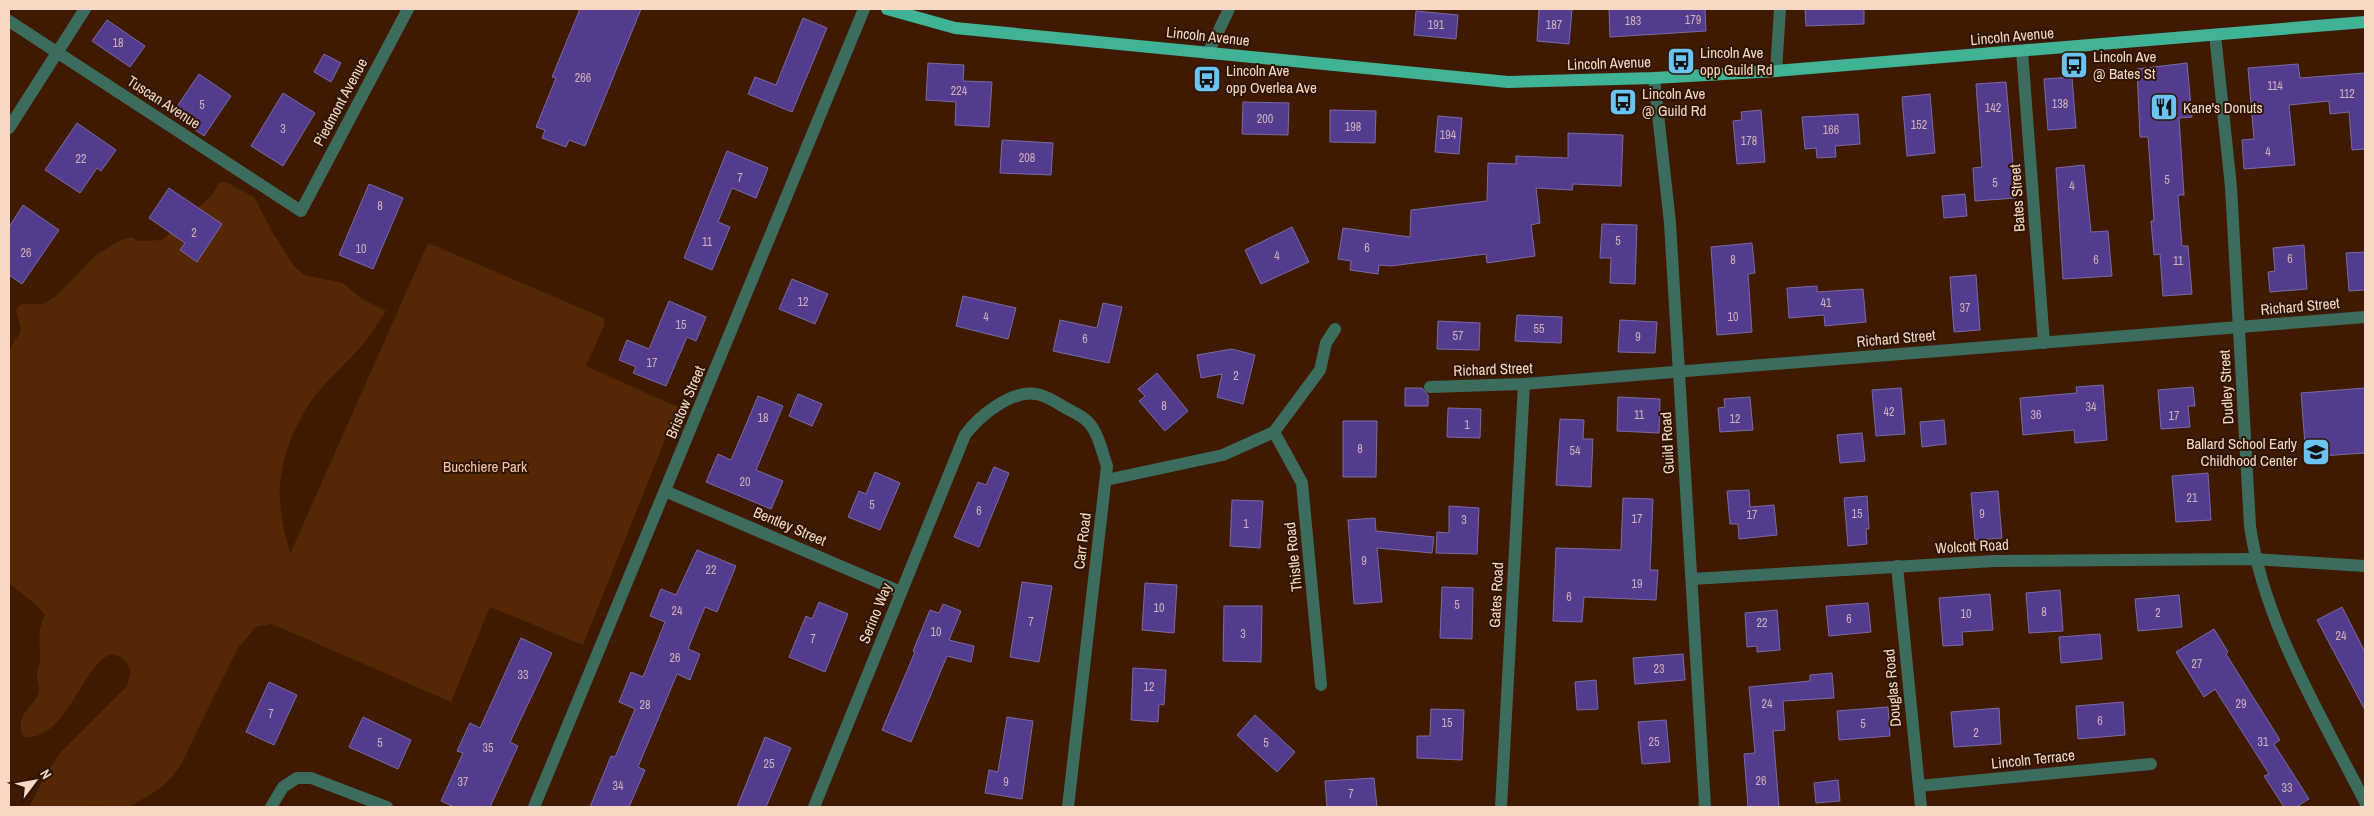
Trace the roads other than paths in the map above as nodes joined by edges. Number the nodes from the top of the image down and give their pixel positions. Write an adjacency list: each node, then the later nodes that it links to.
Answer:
1 (85, 9): 11 (street)
2 (408, 9): 16 (street, Piedmont Avenue)
3 (864, 9): 27 (street, Bristow Street)
4 (886, 9): 12 (main road, Lincoln Avenue)
5 (1229, 9): 12 (street)
6 (1780, 9): 13 (street)
7 (9, 21): 11 (street, Tuscan Avenue)
8 (2365, 22): 9 (main road, Lincoln Avenue)
9 (2215, 36): 10 (main road, Lincoln Avenue); 18 (street, Dudley Street)
10 (2022, 51): 13 (main road, Lincoln Avenue); 20 (street, Bates Street)
11 (57, 52): 15 (street); 16 (street, Tuscan Avenue)
12 (1208, 53): 14 (main road, Lincoln Avenue)
13 (1776, 71): 14 (main road, Lincoln Avenue)
14 (1654, 78): 21 (street, Guild Road)
15 (9, 128)
16 (301, 211)
17 (2365, 317): 18 (street, Richard Street)
18 (2239, 327): 20 (street, Richard Street); 28 (street, Dudley Street)
19 (1335, 329): 25 (street)
20 (2044, 343): 21 (street, Richard Street)
21 (1679, 372): 22 (street, Richard Street); 31 (street, Guild Road)
22 (1524, 384): 23 (street, Richard Street); 42 (street, Gates Road)
23 (1430, 387)
24 (968, 432): 26 (street, Carr Road); 32 (street, Serino Way)
25 (1274, 432): 26 (street); 33 (street, Thistle Road)
26 (1106, 480): 41 (street, Carr Road)
27 (665, 491): 32 (street, Bentley Street); 39 (street, Bristow Street)
28 (2254, 559): 29 (street, Wolcott Road); 30 (street, Wolcott Road); 36 (street, Dudley Street)
29 (1897, 566): 31 (street, Wolcott Road); 35 (street, Douglas Road)
30 (2365, 566)
31 (1692, 579): 43 (street, Guild Road)
32 (901, 592): 40 (street, Serino Way)
33 (1322, 685)
34 (2151, 764): 35 (street, Lincoln Terrace)
35 (1919, 786): 44 (street, Douglas Road)
36 (2365, 802)
37 (271, 807): 38 (street)
38 (387, 807)
39 (534, 807)
40 (814, 807)
41 (1068, 807)
42 (1502, 807)
43 (1705, 807)
44 (1920, 807)

